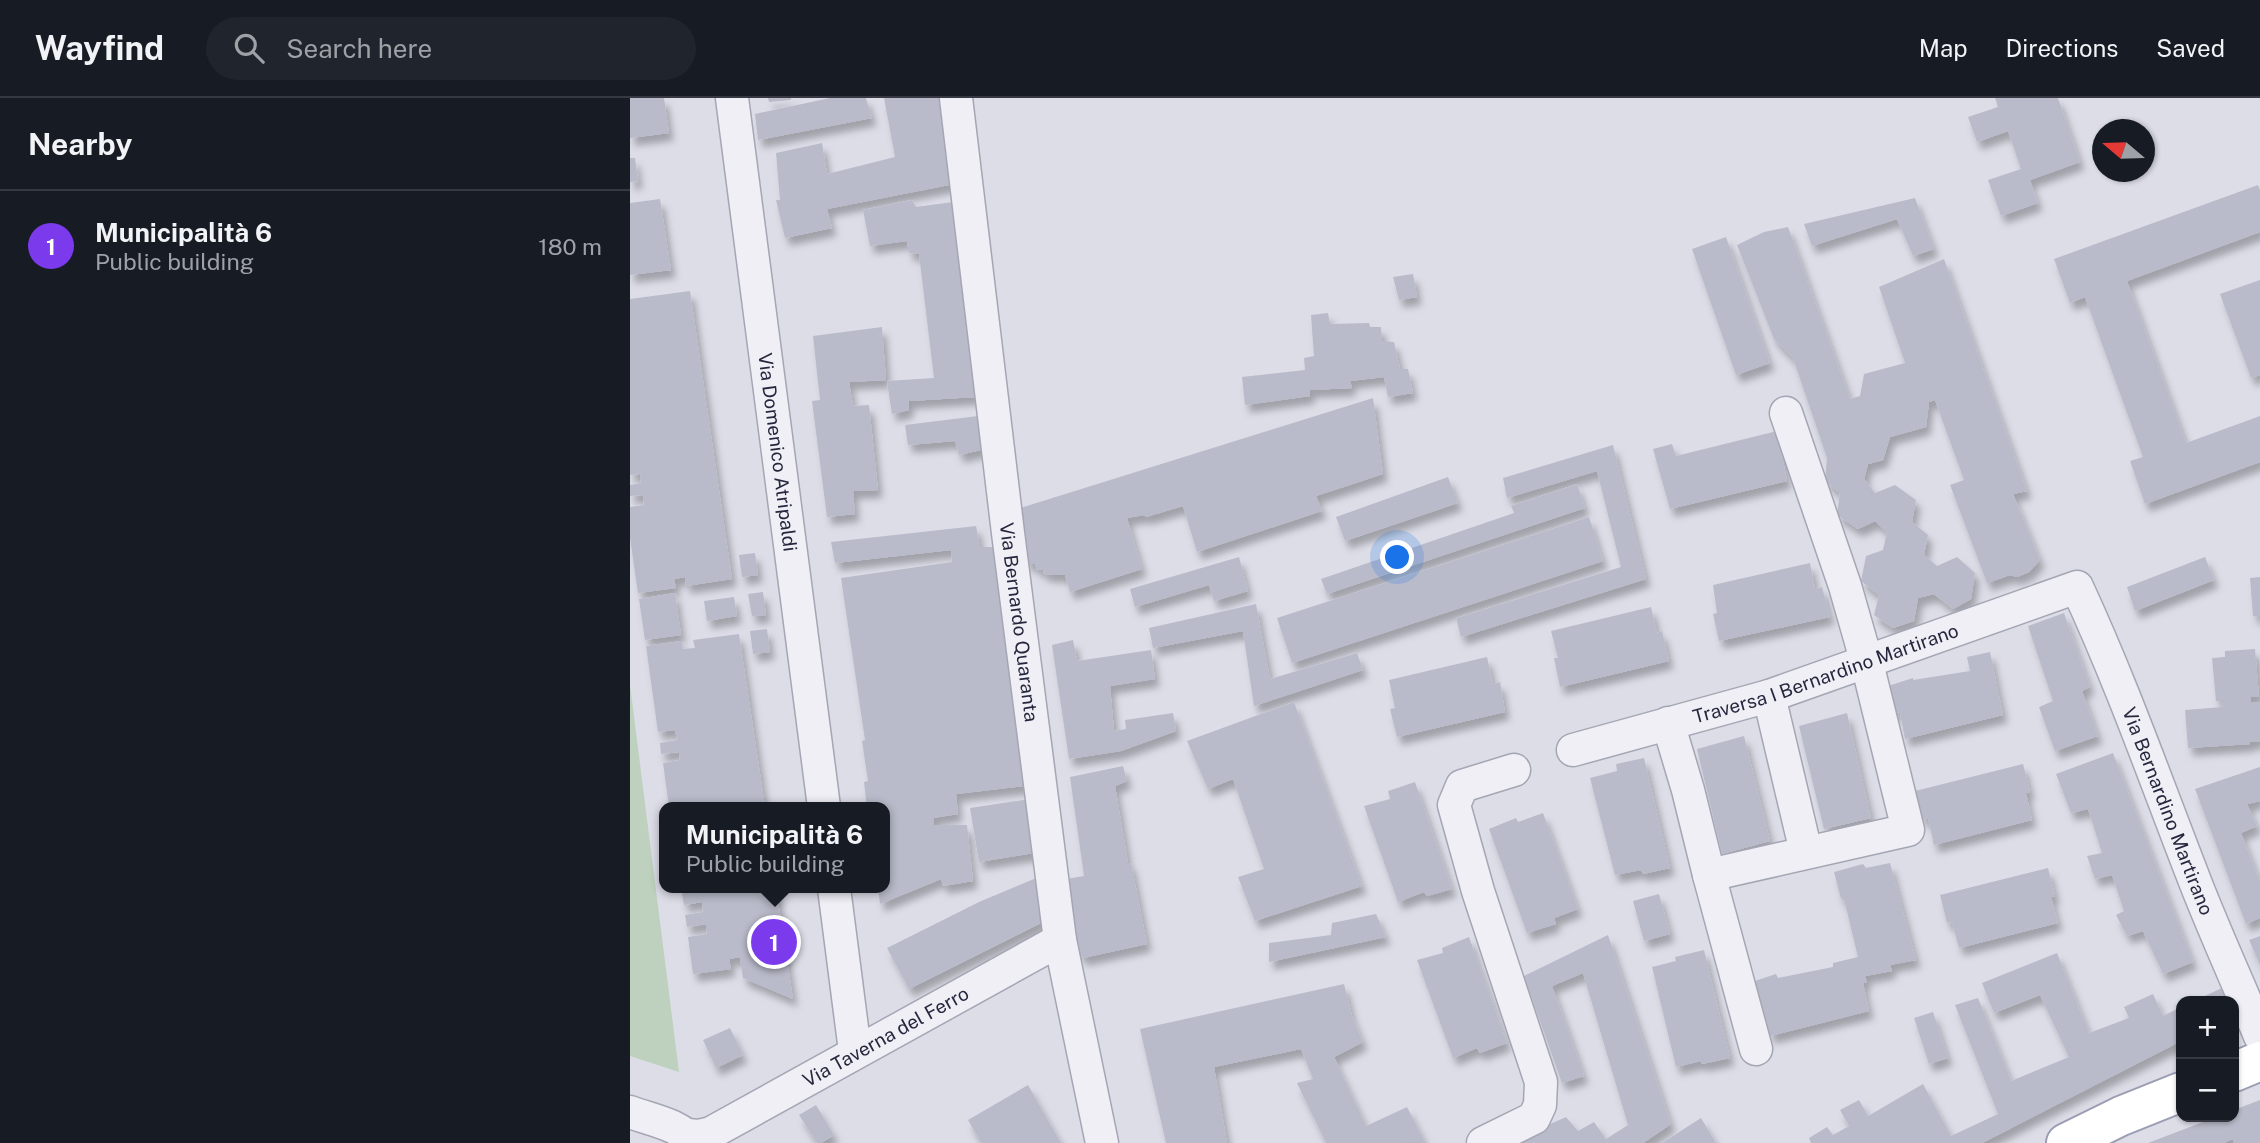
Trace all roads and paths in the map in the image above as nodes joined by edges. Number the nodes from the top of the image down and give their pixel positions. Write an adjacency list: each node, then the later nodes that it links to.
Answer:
1 (732, 98): 10 (street, Via Domenico Atripaldi)
2 (956, 98): 14 (street, Via Bernardo Quaranta)
3 (1786, 413): 5 (street)
4 (2077, 587): 5 (street, Traversa I Bernardino Martirano); 15 (street, Via Bernardino Martirano)
5 (1867, 663): 6 (street, Traversa I Bernardino Martirano); 11 (street)
6 (1769, 696): 7 (street, Traversa I Bernardino Martirano); 11 (street)
7 (1668, 723): 8 (street, Traversa I Bernardino Martirano); 12 (street)
8 (1573, 750)
9 (1514, 770): 25 (street)
10 (823, 802)
11 (1806, 852): 12 (street)
12 (1709, 874): 16 (street)
13 (835, 893): 17 (street)
14 (1060, 940): 17 (street, Via Taverna del Ferro); 24 (street, Via Bernardo Quaranta)
15 (2260, 1036)
16 (1756, 1049)
17 (855, 1051): 23 (street, Via Taverna del Ferro)
18 (2260, 1061): 19 (main road)
19 (2239, 1070)
20 (2176, 1094): 26 (main road)
21 (630, 1112): 23 (street)
22 (630, 1132): 23 (street, Via Taverna del Ferro)
23 (691, 1135)
24 (1102, 1143)
25 (1483, 1143)
26 (2066, 1143)

